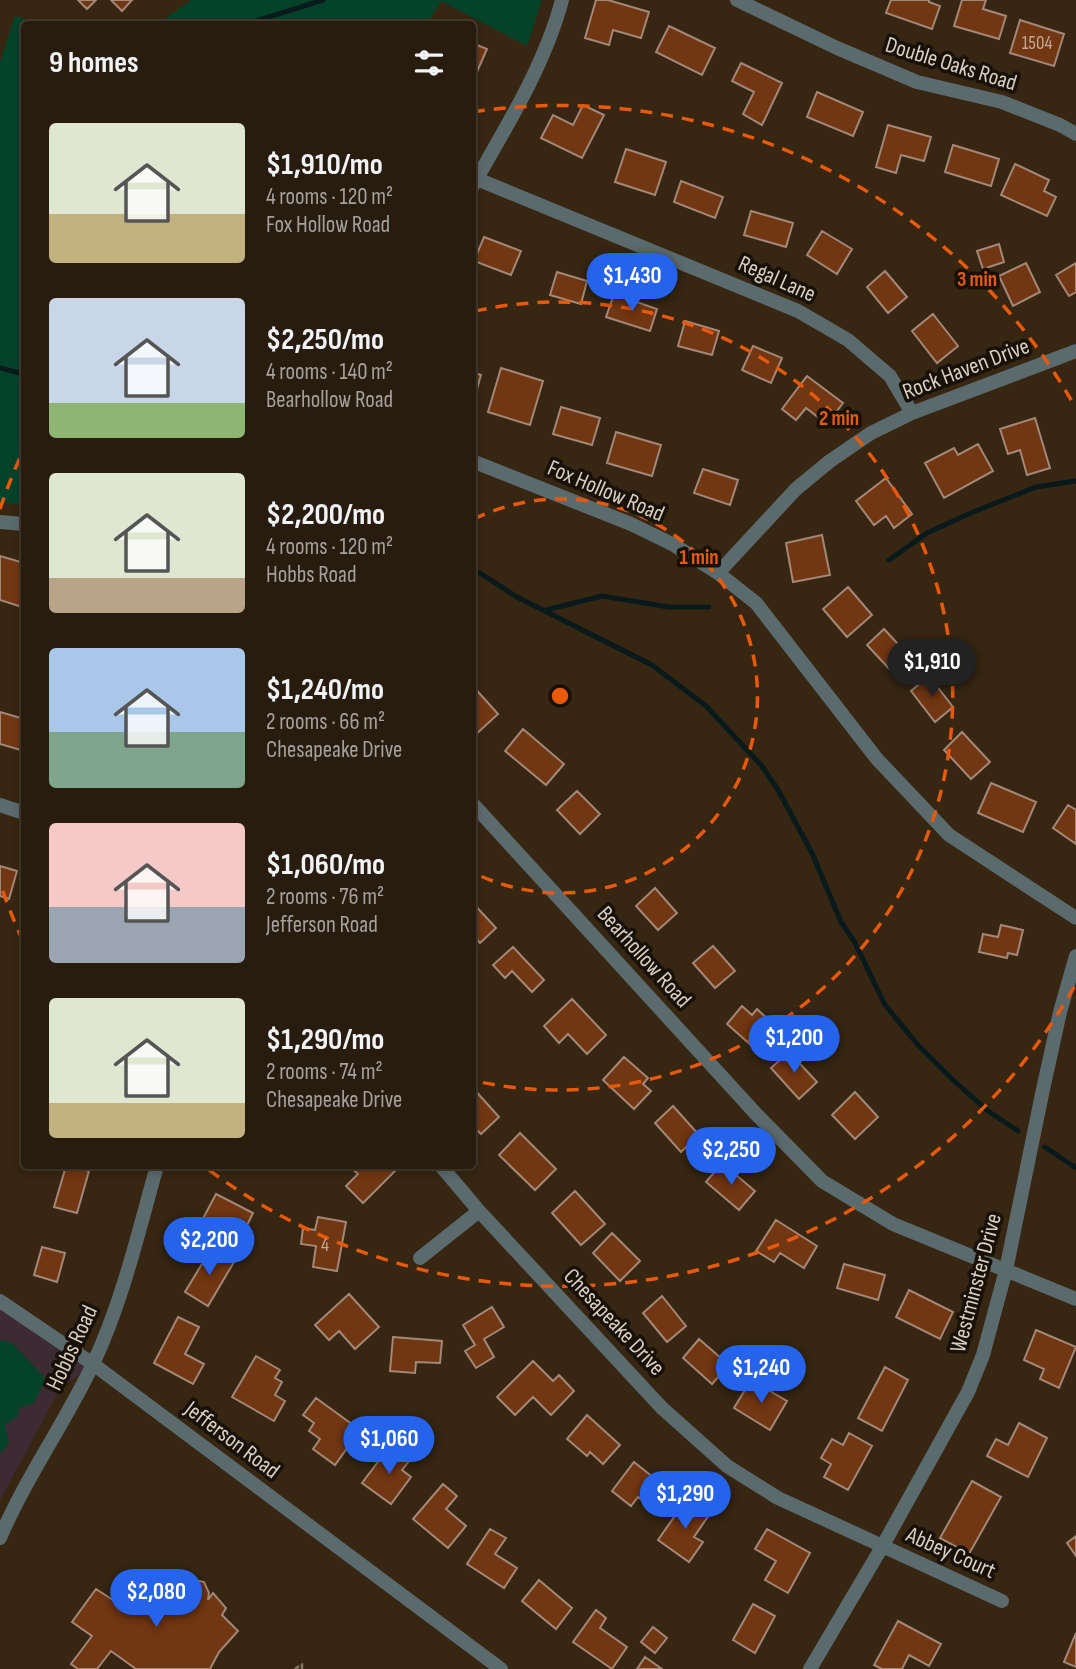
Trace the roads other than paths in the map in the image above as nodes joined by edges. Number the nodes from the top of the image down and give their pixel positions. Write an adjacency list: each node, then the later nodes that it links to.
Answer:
1 (562, 0): 4 (street)
2 (737, 0): 3 (street, Double Oaks Road)
3 (1076, 134)
4 (476, 177)
5 (476, 182): 7 (street, Regal Lane)
6 (1076, 351): 7 (street, Rock Haven Drive)
7 (912, 413): 11 (street, Rock Haven Drive)
8 (476, 463): 11 (street, Fox Hollow Road)
9 (0, 522): 10 (street)
10 (21, 524)
11 (718, 573): 15 (street, Fox Hollow Road)
12 (0, 805): 14 (street)
13 (476, 807): 21 (street, Bearhollow Road)
14 (21, 812)
15 (1076, 918)
16 (1076, 956): 21 (street, Westminster Drive)
17 (156, 1169): 24 (street, Hobbs Road)
18 (444, 1169): 19 (street, Chesapeake Drive)
19 (480, 1211): 20 (street); 26 (street, Chesapeake Drive)
20 (420, 1258)
21 (1006, 1270): 22 (street, Bearhollow Road); 26 (street, Westminster Drive)
22 (1076, 1299)
23 (0, 1301): 24 (street, Jefferson Road)
24 (93, 1364): 25 (street, Hobbs Road); 28 (street, Jefferson Road)
25 (0, 1538)
26 (882, 1547): 27 (street, Abbey Court); 29 (street, Westminster Drive)
27 (1002, 1601)
28 (501, 1669)
29 (810, 1669)

